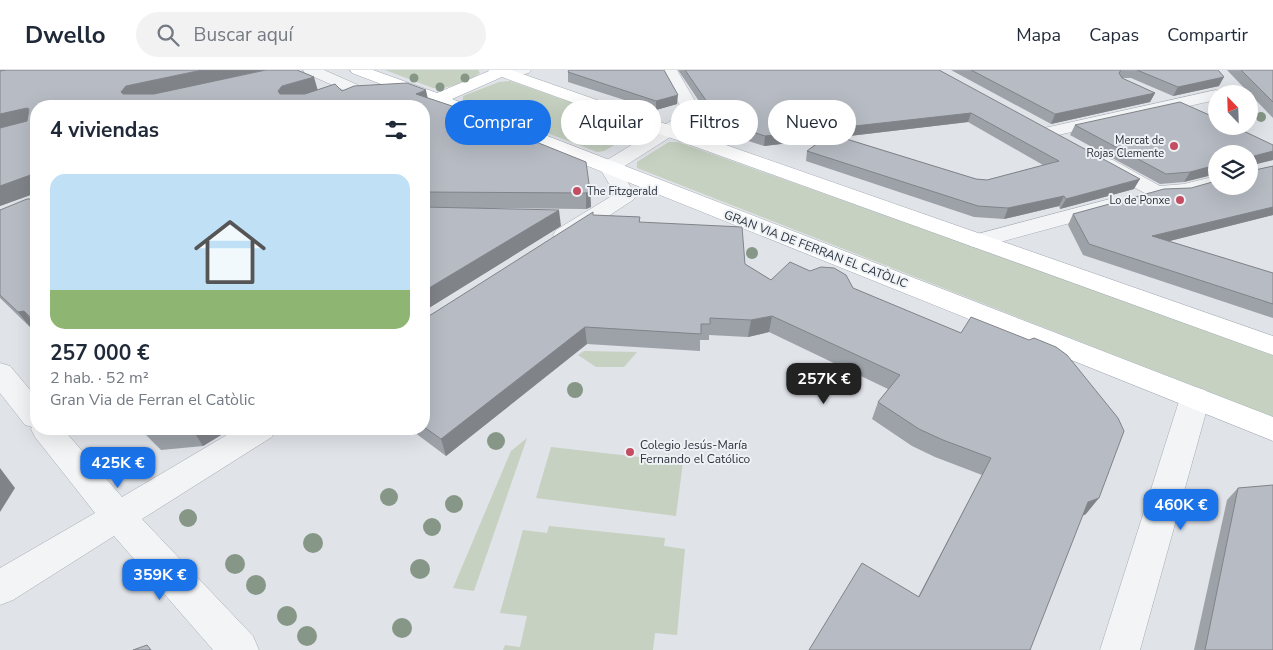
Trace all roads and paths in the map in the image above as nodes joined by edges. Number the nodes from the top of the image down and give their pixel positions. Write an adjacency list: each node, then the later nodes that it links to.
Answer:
1 (303, 70): 7 (street)
2 (358, 70): 6 (main road, GRAN VIA DE FERRAN EL CATÒLIC)
3 (523, 70): 5 (street)
4 (670, 70): 14 (street)
5 (499, 71): 11 (main road); 14 (main road)
6 (397, 84): 7 (street); 11 (main road, GRAN VIA DE FERRAN EL CATÒLIC)
7 (352, 88): 8 (street)
8 (326, 94)
9 (1150, 94): 12 (street)
10 (1208, 97): 12 (street)
11 (437, 99): 18 (main road, GRAN VIA DE FERRAN EL CATÒLIC)
12 (1175, 104): 15 (street)
13 (1032, 123): 15 (street)
14 (668, 130): 18 (street); 23 (main road)
15 (1049, 132): 16 (street)
16 (1075, 146)
17 (1092, 156): 20 (street)
18 (609, 167): 22 (street); 27 (main road, GRAN VIA DE FERRAN EL CATÒLIC)
19 (1208, 184): 20 (street)
20 (1157, 192): 23 (street)
21 (551, 218): 22 (street)
22 (590, 218): 24 (street)
23 (978, 241): 25 (main road)
24 (548, 245)
25 (1273, 346)
26 (0, 373): 28 (street)
27 (1195, 398): 29 (main road, GRAN VIA DE FERRAN EL CATÒLIC); 35 (street)
28 (30, 410)
29 (1273, 429)
30 (51, 435): 32 (street)
31 (251, 435): 32 (street)
32 (118, 517): 33 (street); 34 (street)
33 (0, 588)
34 (238, 650)
35 (1120, 650)

